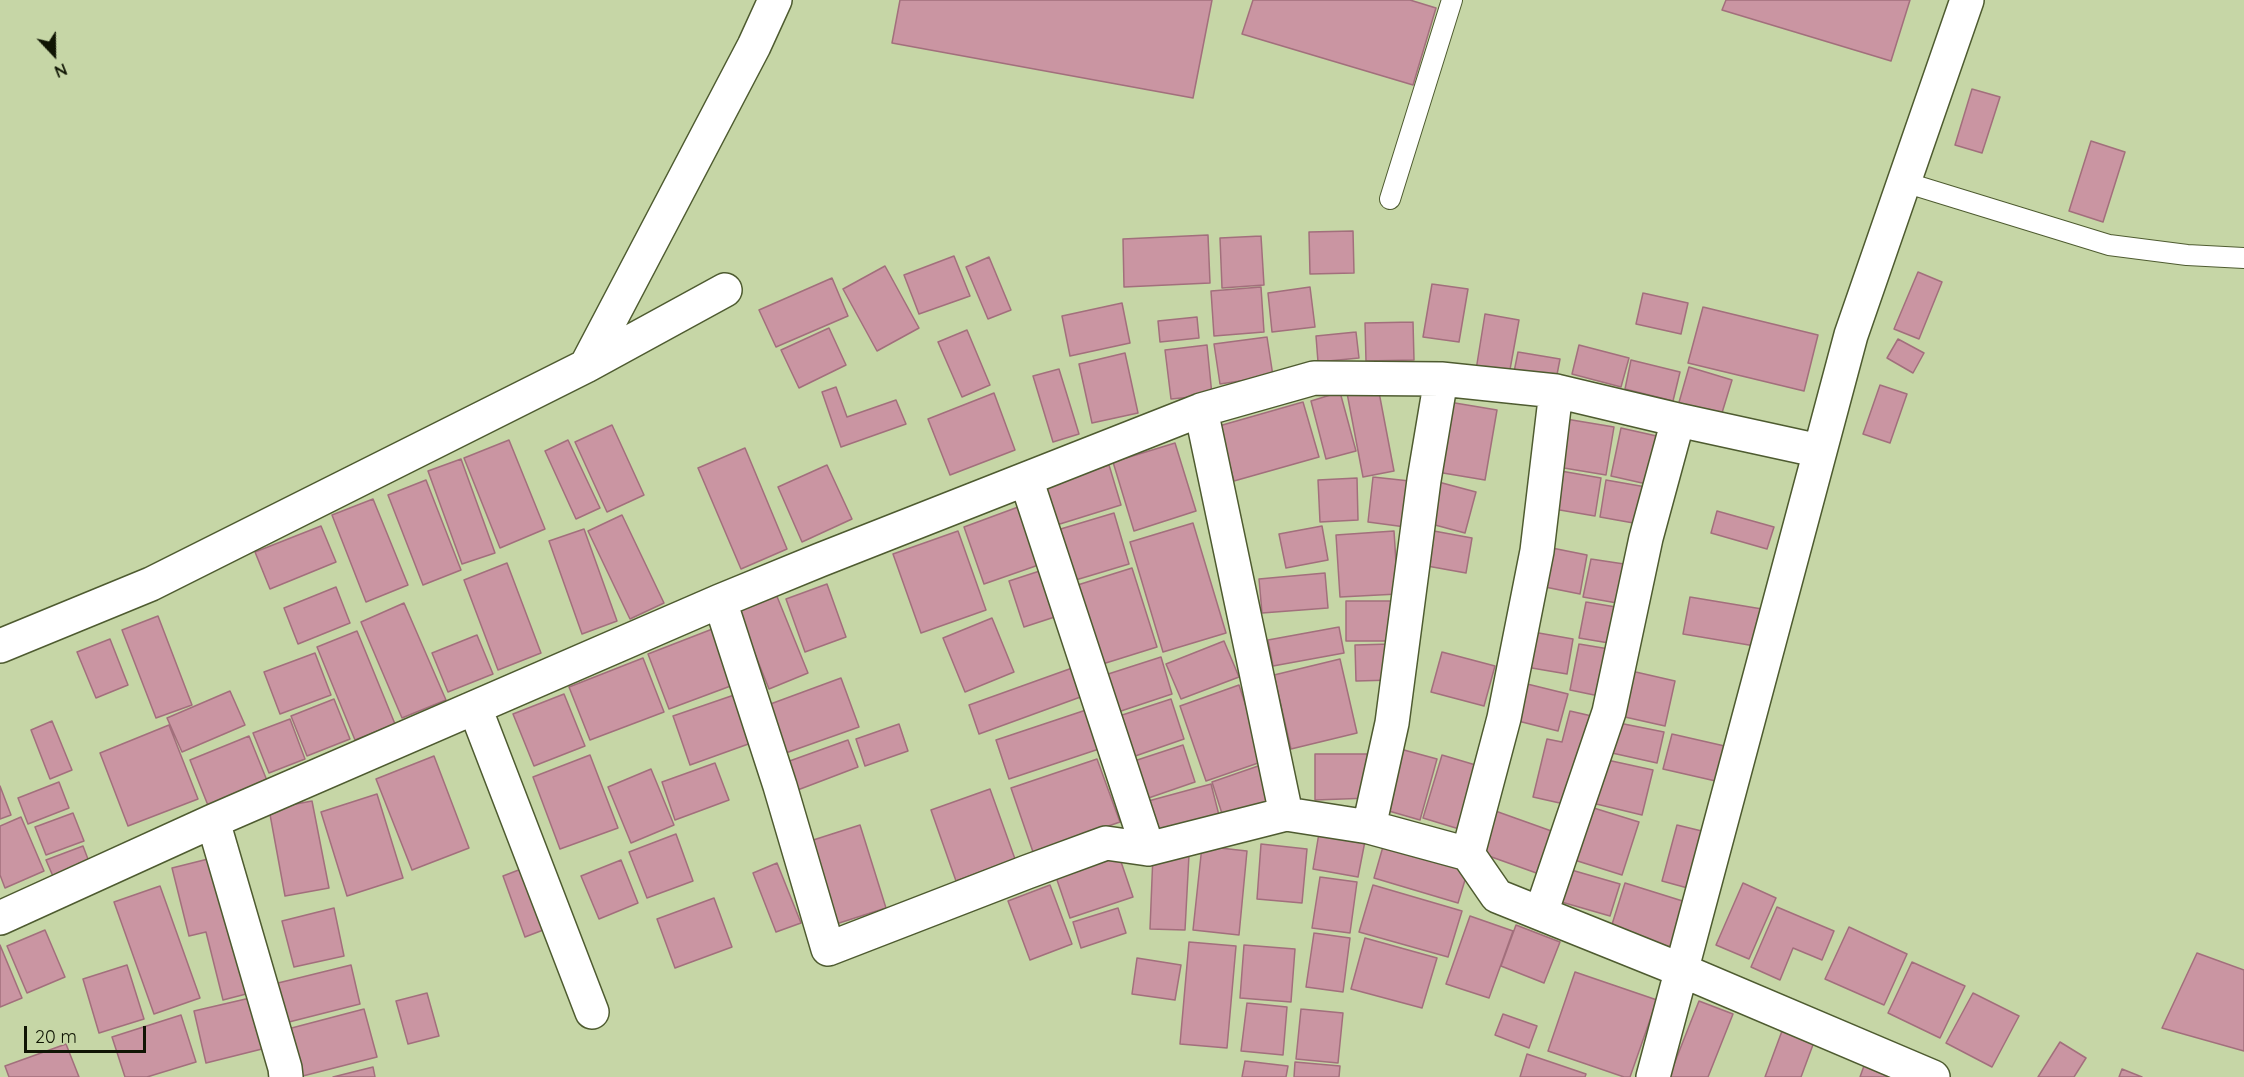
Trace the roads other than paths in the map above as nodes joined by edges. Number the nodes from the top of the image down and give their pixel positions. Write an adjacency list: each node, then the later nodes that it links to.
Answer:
1 (775, 0): 8 (street)
2 (1452, 0): 5 (lane)
3 (1966, 0): 4 (street)
4 (1904, 182): 6 (lane); 13 (street)
5 (1390, 199)
6 (2244, 258)
7 (725, 290): 8 (street)
8 (586, 366): 16 (street)
9 (1441, 380): 10 (street); 11 (street); 20 (street)
10 (1556, 391): 12 (street); 22 (street)
11 (1201, 410): 14 (street); 18 (street)
12 (1678, 420): 13 (street); 23 (street)
13 (1820, 450): 25 (street)
14 (1026, 479): 15 (street); 21 (street)
15 (720, 601): 17 (street); 21 (street)
16 (0, 646)
17 (474, 708): 19 (street); 26 (street)
18 (1286, 814): 20 (street); 21 (street)
19 (213, 821): 24 (street); 27 (street)
20 (1369, 827): 22 (street)
21 (1148, 849)
22 (1468, 855): 23 (street)
23 (1541, 913): 25 (street)
24 (0, 918)
25 (1680, 970): 28 (street); 29 (street)
26 (592, 1012)
27 (286, 1077)
28 (1653, 1077)
29 (1933, 1077)

